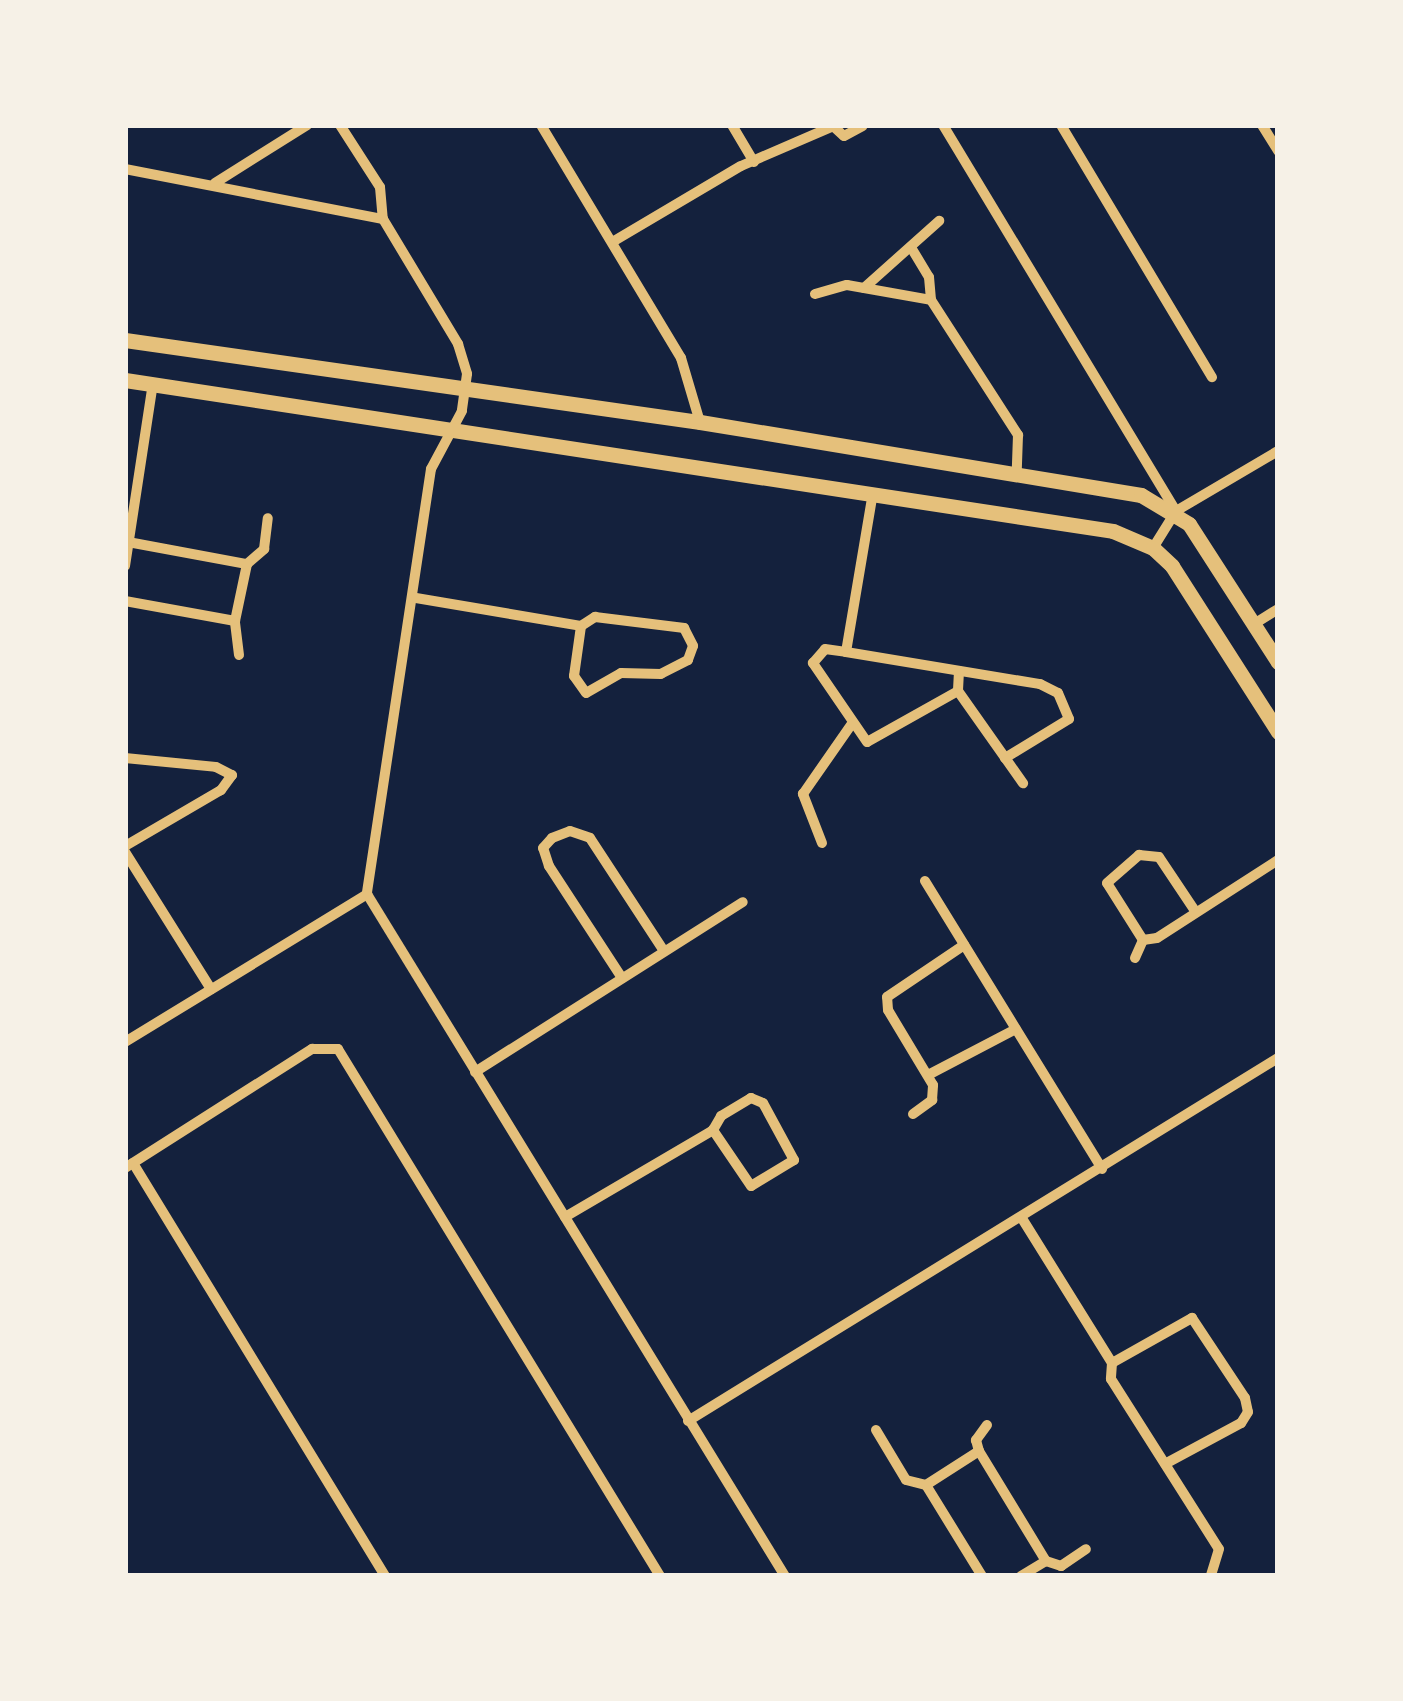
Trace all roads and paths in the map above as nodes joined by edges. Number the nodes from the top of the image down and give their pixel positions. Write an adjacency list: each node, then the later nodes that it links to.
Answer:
1 (307, 125): 14 (street)
2 (340, 125): 15 (street)
3 (540, 125): 17 (street)
4 (732, 125): 12 (street)
5 (962, 125): 10 (street)
6 (1061, 125): 23 (street)
7 (1262, 125): 11 (street)
8 (831, 126): 9 (street); 12 (street)
9 (863, 126)
10 (946, 130): 32 (street)
11 (1278, 152)
12 (754, 162): 17 (street)
13 (125, 169): 14 (street)
14 (214, 183): 15 (street)
15 (383, 219): 26 (street)
16 (939, 221): 18 (street)
17 (614, 240): 27 (street)
18 (912, 250): 19 (street); 21 (street)
19 (864, 288): 20 (street); 21 (street)
20 (815, 294)
21 (931, 300): 30 (street)
22 (125, 340): 26 (street)
23 (1212, 377)
24 (125, 380): 25 (street)
25 (154, 384): 28 (street); 34 (street)
26 (466, 388): 27 (street); 28 (street)
27 (700, 422): 30 (street)
28 (455, 431): 31 (street); 38 (street)
29 (1278, 451): 32 (street)
30 (1017, 471): 32 (street)
31 (873, 493): 35 (street); 44 (street)
32 (1176, 511): 35 (street); 42 (street)
33 (268, 518): 36 (street)
34 (128, 542): 36 (street); 37 (street)
35 (1153, 548): 50 (street)
36 (247, 564): 41 (street)
37 (125, 566)
38 (416, 598): 43 (street); 58 (street)
39 (125, 601): 41 (street)
40 (1278, 610): 42 (street)
41 (235, 621): 45 (street)
42 (1254, 624): 46 (street)
43 (580, 626): 43 (street)
44 (846, 652): 47 (street); 49 (street)
45 (239, 655)
46 (1278, 662)
47 (959, 671): 48 (street); 52 (street)
48 (958, 691): 49 (street); 52 (street)
49 (851, 725): 54 (street)
50 (1278, 732)
51 (125, 758): 55 (street)
52 (1006, 758): 53 (street)
53 (1023, 782)
54 (822, 843)
55 (125, 849): 66 (street)
56 (1278, 860): 60 (street)
57 (925, 881): 62 (street)
58 (367, 894): 66 (street); 70 (street)
59 (742, 902): 63 (street)
60 (1195, 911): 61 (street); 61 (street)
61 (1143, 940): 64 (street)
62 (964, 945): 67 (street); 71 (street)
63 (664, 951): 65 (street); 65 (street)
64 (1135, 958)
65 (622, 978): 70 (street)
66 (211, 989): 68 (street)
67 (1016, 1029): 71 (street); 75 (street)
68 (125, 1042)
69 (1278, 1058): 75 (street)
70 (475, 1072): 76 (street)
71 (928, 1075): 72 (street)
72 (913, 1114)
73 (713, 1130): 73 (street); 76 (street)
74 (129, 1165): 87 (street); 88 (street)
75 (1102, 1169): 77 (street)
76 (565, 1216): 79 (street)
77 (1023, 1220): 78 (street); 79 (street)
78 (1112, 1363): 83 (street); 83 (street)
79 (688, 1421): 89 (street)
80 (987, 1426): 82 (street)
81 (876, 1430): 84 (street)
82 (979, 1451): 84 (street); 86 (street)
83 (1165, 1464): 92 (street)
84 (926, 1484): 90 (street)
85 (1086, 1550): 86 (street)
86 (1046, 1561): 91 (street)
87 (385, 1576)
88 (660, 1576)
89 (785, 1576)
90 (982, 1576)
91 (1020, 1576)
92 (1211, 1576)

